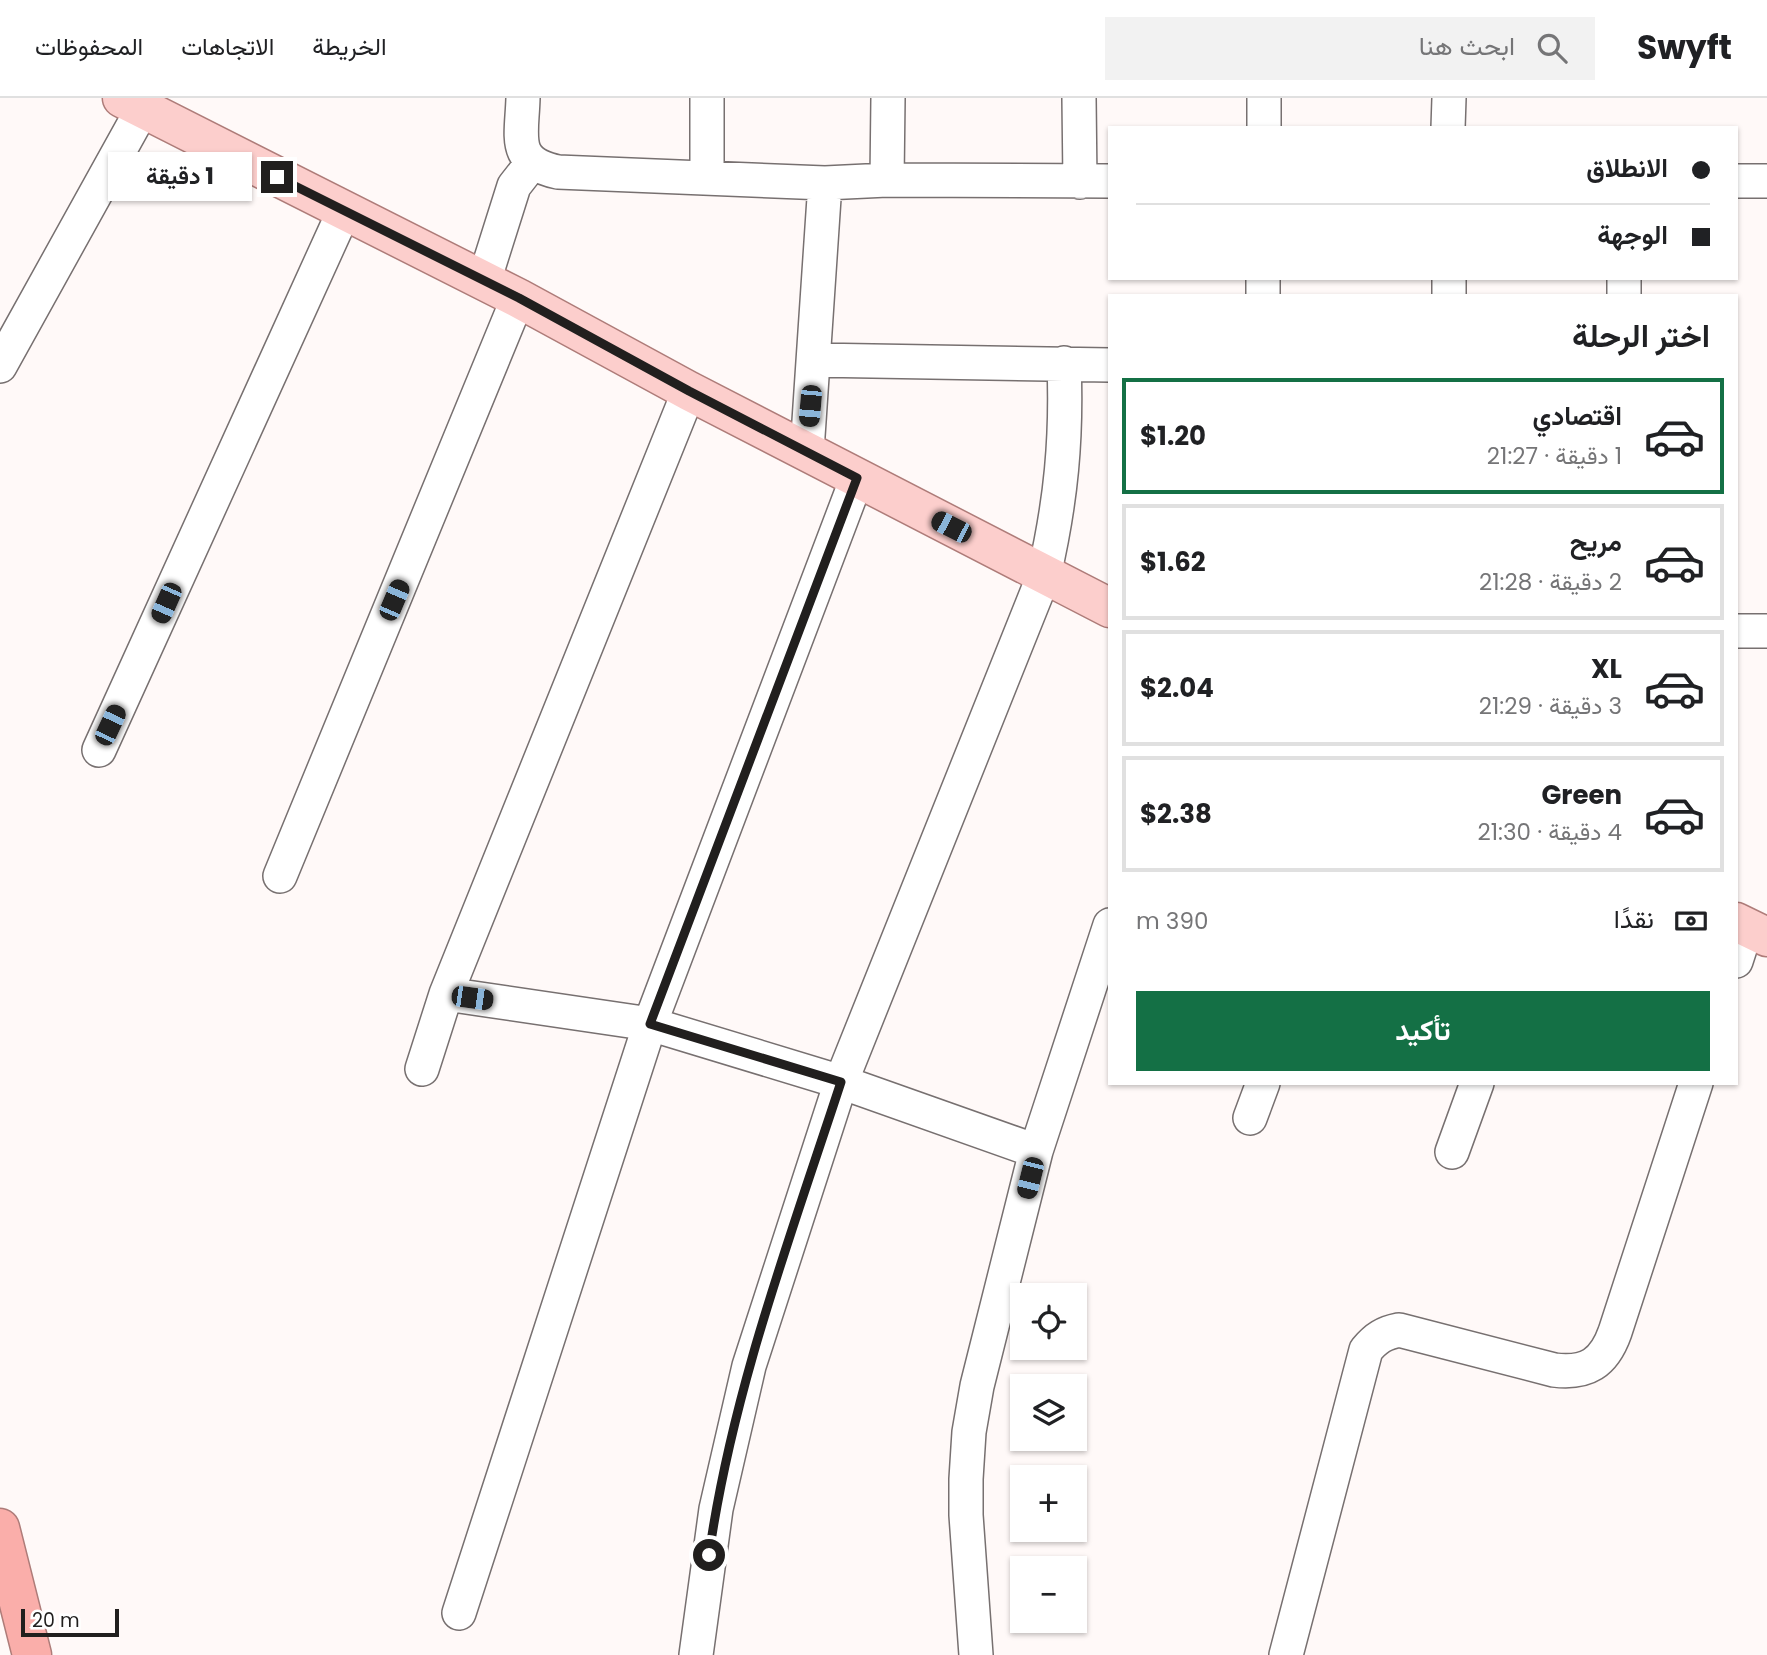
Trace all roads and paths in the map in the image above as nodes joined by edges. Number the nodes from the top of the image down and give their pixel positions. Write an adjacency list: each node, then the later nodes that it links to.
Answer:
1 (523, 98): 10 (street)
2 (707, 98): 11 (street)
3 (888, 98): 12 (street)
4 (1079, 98): 15 (street)
5 (1264, 98): 8 (street)
6 (1449, 98): 9 (street)
7 (132, 103): 17 (main road); 23 (street)
8 (1264, 126)
9 (1448, 126)
10 (532, 163): 11 (street); 18 (street)
11 (707, 178): 16 (street)
12 (887, 180): 15 (street); 16 (street)
13 (1738, 181): 14 (street)
14 (1767, 181)
15 (1095, 182)
16 (825, 183): 20 (street)
17 (344, 211): 18 (main road); 31 (street)
18 (484, 281): 19 (main road)
19 (519, 298): 24 (main road); 32 (street)
20 (814, 360): 21 (street); 25 (street)
21 (1064, 363): 22 (street); 27 (street)
22 (1108, 365)
23 (0, 366)
24 (689, 391): 25 (main road); 34 (street)
25 (807, 451): 26 (main road)
26 (857, 478): 27 (main road); 35 (street)
27 (1044, 575): 28 (main road); 37 (street)
28 (1108, 607)
29 (1738, 631): 30 (street)
30 (1767, 631)
31 (99, 750)
32 (280, 876)
33 (1108, 931): 42 (street)
34 (446, 994): 35 (street); 36 (street)
35 (650, 1024): 37 (street); 45 (street)
36 (422, 1069)
37 (841, 1082): 42 (street); 47 (street)
38 (1262, 1085): 41 (street)
39 (1476, 1085): 43 (street)
40 (1695, 1085): 49 (street)
41 (1250, 1118)
42 (1036, 1152): 48 (street)
43 (1452, 1152)
44 (0, 1528): 46 (highway)
45 (459, 1613)
46 (32, 1655)
47 (696, 1655)
48 (976, 1655)
49 (1286, 1655)

